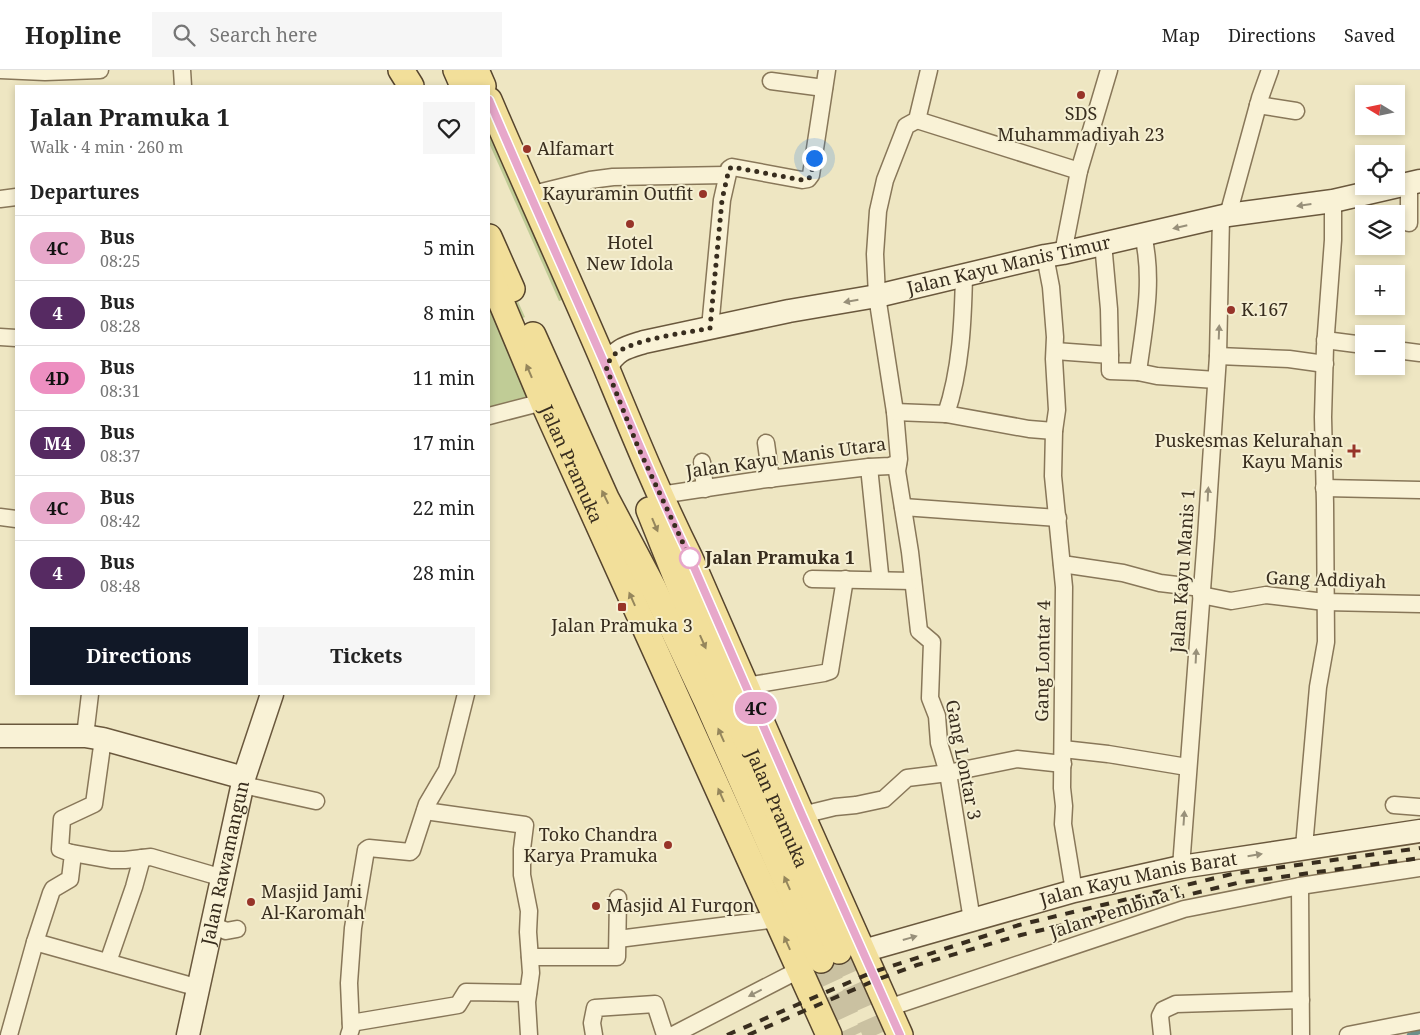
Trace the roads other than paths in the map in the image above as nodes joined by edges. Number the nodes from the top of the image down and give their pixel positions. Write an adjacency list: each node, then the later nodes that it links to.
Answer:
1 (0, 70): 12 (street)
2 (100, 70): 12 (street)
3 (182, 70): 14 (street)
4 (401, 70): 15 (main road)
5 (419, 70): 16 (main road)
6 (456, 70): 17 (main road)
7 (476, 70): 18 (main road)
8 (827, 70): 19 (street)
9 (929, 70): 23 (street)
10 (1110, 70): 25 (street)
11 (1270, 70): 21 (street, Jalan Kayu Manis 1)
12 (46, 79)
13 (771, 82): 19 (street)
14 (183, 85)
15 (410, 85)
16 (422, 85)
17 (463, 85)
18 (483, 85)
19 (824, 88): 26 (street)
20 (490, 102): 28 (main road, Jalan Pramuka)
21 (1258, 105): 22 (street); 32 (street, Jalan Kayu Manis 1)
22 (1296, 111)
23 (918, 120): 25 (street); 40 (street, Jalan Kayu Manis Utara)
24 (490, 145): 88 (main road, Jalan Pramuka, one-way to 88)
25 (1079, 170): 37 (street)
26 (726, 175): 28 (street); 41 (street)
27 (1414, 182): 31 (street, Jalan Kayu Manis Timur); 33 (street)
28 (529, 195): 52 (main road, Jalan Pramuka)
29 (15, 197): 30 (street)
30 (0, 199)
31 (1333, 202): 32 (street, Jalan Kayu Manis Timur, one-way to 32); 44 (street)
32 (1224, 216): 34 (street, Jalan Kayu Manis Timur, one-way to 34); 50 (street, Jalan Kayu Manis 1, one-way to 32)
33 (1409, 222)
34 (1143, 235): 36 (street, Jalan Kayu Manis Timur); 53 (street)
35 (490, 239): 87 (main road, Jalan Pramuka, one-way to 35)
36 (1103, 243): 37 (street, Jalan Kayu Manis Timur); 49 (street)
37 (1054, 254): 39 (street, Jalan Kayu Manis Timur); 46 (street, Gang Lontar 4)
38 (490, 275): 55 (main road, Jalan Pramuka, one-way to 38)
39 (964, 275): 40 (street, Jalan Kayu Manis Timur); 57 (street)
40 (877, 288): 41 (street, Jalan Kayu Manis Timur, one-way to 41); 56 (street, Jalan Kayu Manis Utara)
41 (710, 328): 52 (street, Jalan Kayu Manis Timur)
42 (0, 337): 43 (street)
43 (15, 338)
44 (1325, 340): 45 (street); 51 (street)
45 (1355, 344)
46 (1055, 351): 49 (street); 59 (street, Gang Lontar 4)
47 (1405, 351): 48 (street)
48 (1420, 353)
49 (1110, 355): 53 (street)
50 (1218, 356): 51 (street); 54 (street, Jalan Kayu Manis 1)
51 (1325, 364): 65 (street)
52 (606, 367): 68 (main road, Jalan Pramuka)
53 (1138, 372): 54 (street)
54 (1216, 380): 78 (street, Jalan Kayu Manis 1, one-way to 54)
55 (543, 402): 58 (street); 82 (main road, Jalan Pramuka, one-way to 55)
56 (895, 412): 57 (street); 62 (street, Jalan Kayu Manis Utara)
57 (946, 414): 59 (street)
58 (490, 416)
59 (1054, 431): 71 (street, Gang Lontar 4)
60 (766, 443): 64 (street)
61 (702, 462): 66 (street)
62 (898, 463): 63 (street, Jalan Kayu Manis Utara); 69 (street, Gang Lontar 3)
63 (869, 467): 64 (street, Jalan Kayu Manis Utara); 74 (street)
64 (770, 479): 66 (street, Jalan Kayu Manis Utara)
65 (1324, 488): 67 (street); 79 (street)
66 (705, 489): 68 (street, Jalan Kayu Manis Utara)
67 (1420, 490)
68 (660, 495): 81 (main road, Jalan Pramuka)
69 (903, 507): 71 (street); 77 (street, Gang Lontar 3)
70 (0, 517): 72 (street)
71 (1058, 518): 73 (street, Gang Lontar 4)
72 (15, 519)
73 (1062, 564): 78 (street, Gang Addiyah); 91 (street, Gang Lontar 4)
74 (880, 574)
75 (812, 579): 76 (street)
76 (845, 579): 77 (street); 83 (street)
77 (913, 581): 93 (street, Gang Lontar 3)
78 (1202, 591): 79 (street, Gang Addiyah); 92 (street, Jalan Kayu Manis 1, one-way to 78)
79 (1325, 602): 80 (street, Gang Addiyah); 101 (street)
80 (1420, 604)
81 (732, 652): 83 (main road, Jalan Pramuka); 88 (main road)
82 (665, 670): 87 (main road); 110 (main road, Jalan Pramuka, one-way to 82)
83 (746, 686): 99 (main road, Jalan Pramuka)
84 (90, 695): 90 (street)
85 (272, 695): 94 (street, Jalan Rawamangun)
86 (466, 695): 98 (street)
87 (707, 702): 88 (main road, Jalan Pramuka, one-way to 87)
88 (731, 705)
89 (0, 736): 90 (street)
90 (94, 737): 94 (street); 102 (street)
91 (1063, 756): 92 (street); 93 (street); 108 (street, Gang Lontar 4)
92 (1187, 767): 104 (street, Jalan Kayu Manis 1, one-way to 92)
93 (948, 773): 99 (street); 111 (street, Gang Lontar 3)
94 (244, 781): 95 (street); 106 (street, Jalan Rawamangun)
95 (316, 801)
96 (1394, 805): 97 (street)
97 (1420, 807)
98 (425, 811): 117 (street); 125 (street)
99 (802, 815): 116 (main road, Jalan Pramuka)
100 (1420, 831): 101 (street, Jalan Kayu Manis Barat)
101 (1304, 847): 104 (street, Jalan Kayu Manis Barat, one-way to 101)
102 (72, 853): 103 (street); 115 (street)
103 (142, 858): 106 (street); 118 (street)
104 (1181, 867): 108 (street, Jalan Kayu Manis Barat)
105 (1420, 868): 107 (street, Jalan Pembina I)
106 (223, 878): 112 (street, Jalan Rawamangun)
107 (1300, 886): 122 (street); 123 (street, Jalan Pembina I)
108 (1074, 891): 111 (street, Jalan Kayu Manis Barat)
109 (618, 898): 114 (street)
110 (777, 919): 114 (street); 119 (main road, Jalan Pramuka, one-way to 110)
111 (972, 920): 116 (street, Jalan Kayu Manis Barat, one-way to 111)
112 (213, 924): 113 (street); 120 (street, Jalan Rawamangun)
113 (237, 929)
114 (618, 939): 117 (street)
115 (35, 942): 118 (street); 127 (street)
116 (863, 951): 123 (main road, Jalan Pramuka)
117 (530, 957): 121 (street)
118 (108, 962): 120 (street)
119 (799, 970): 126 (main road, Jalan Pramuka); 132 (street, one-way to 132)
120 (199, 988): 128 (street, Jalan Rawamangun)
121 (528, 993): 125 (street); 129 (street)
122 (1301, 1000): 134 (street); 135 (street)
123 (888, 1008): 133 (main road, Jalan Pramuka)
124 (1420, 1021): 136 (street)
125 (350, 1029)
126 (826, 1034)
127 (9, 1035)
128 (188, 1035)
129 (528, 1035)
130 (594, 1035): 131 (street)
131 (665, 1035)
132 (673, 1035)
133 (900, 1035)
134 (1162, 1035)
135 (1301, 1035)
136 (1348, 1035)

